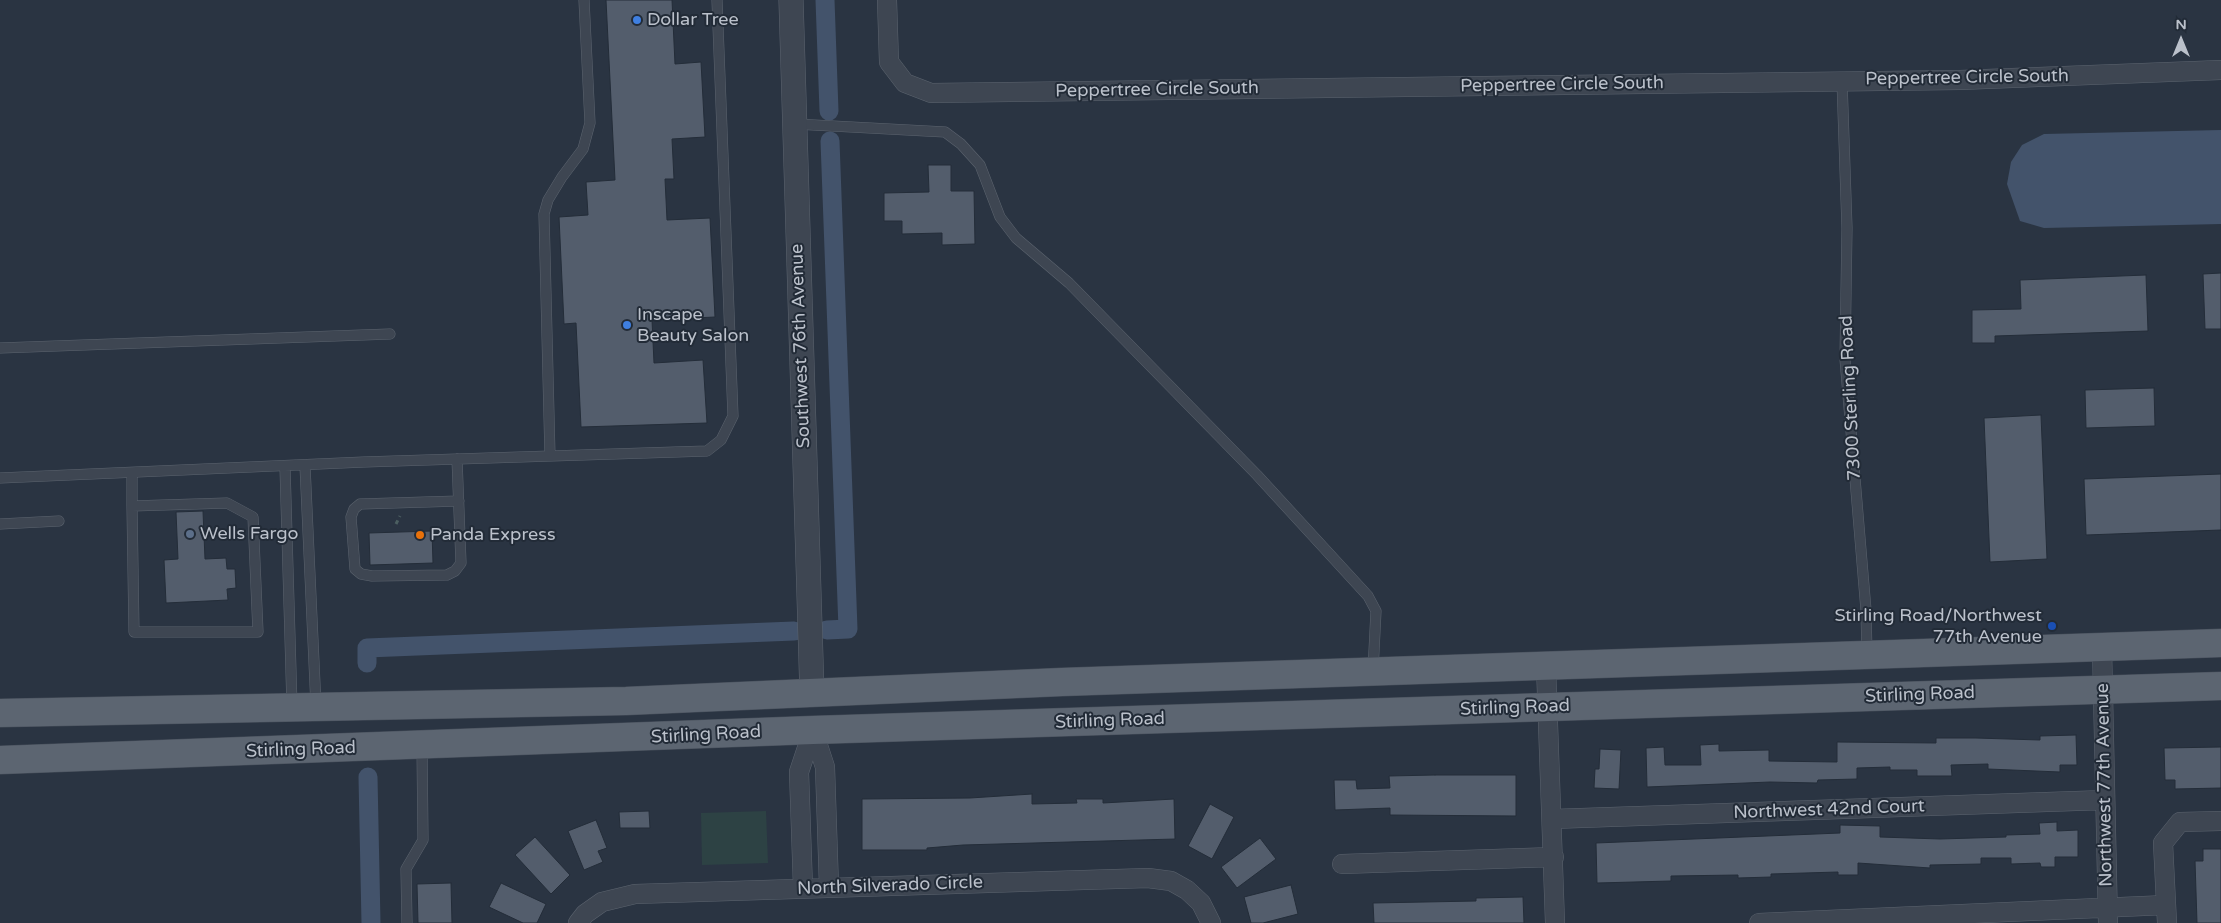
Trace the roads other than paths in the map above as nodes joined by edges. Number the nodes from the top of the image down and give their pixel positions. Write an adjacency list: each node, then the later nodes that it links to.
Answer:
1 (584, 0): 10 (lane)
2 (717, 0): 10 (lane)
3 (791, 0): 7 (street, Southwest 76th Avenue)
4 (887, 0): 6 (street, Peppertree Circle South)
5 (2221, 70): 6 (street, Peppertree Circle South)
6 (1842, 81): 22 (lane, 7300 Sterling Road)
7 (795, 124): 24 (lane); 28 (street, Southwest 76th Avenue)
8 (390, 334): 9 (lane)
9 (0, 348)
10 (550, 456): 11 (lane)
11 (457, 459): 12 (lane); 16 (lane)
12 (305, 466): 13 (lane); 30 (lane)
13 (286, 467): 14 (lane); 30 (lane)
14 (132, 473): 15 (lane); 17 (lane)
15 (0, 478)
16 (459, 502): 16 (lane)
17 (132, 506): 17 (lane)
18 (59, 521): 19 (lane)
19 (0, 524)
20 (2221, 643): 21 (main road, Stirling Road)
21 (2102, 647): 22 (main road, Stirling Road); 26 (street, Northwest 77th Avenue)
22 (1867, 655): 23 (main road, Stirling Road)
23 (1546, 666): 24 (main road, Stirling Road); 31 (street)
24 (1374, 672): 27 (main road, Stirling Road)
25 (2221, 686): 26 (main road, Stirling Road)
26 (2104, 689): 31 (main road, Stirling Road); 36 (street, Northwest 77th Avenue)
27 (863, 691): 28 (main road, Stirling Road); 33 (main road)
28 (812, 693): 29 (main road, Stirling Road)
29 (475, 704): 30 (main road, Stirling Road); 34 (main road)
30 (304, 707): 32 (main road, Stirling Road)
31 (1547, 708): 33 (main road, Stirling Road); 37 (street)
32 (0, 713)
33 (813, 730): 34 (main road, Stirling Road); 41 (street); 42 (street)
34 (426, 746): 35 (main road, Stirling Road); 46 (lane)
35 (0, 760)
36 (2105, 800): 37 (street, Northwest 42nd Court); 44 (street, Northwest 77th Avenue)
37 (1552, 819): 39 (street)
38 (2221, 821): 43 (street)
39 (1554, 857): 40 (street); 48 (street)
40 (1342, 864)
41 (829, 887): 42 (street, North Silverado Circle); 47 (street, North Silverado Circle)
42 (803, 888): 45 (street, North Silverado Circle)
43 (2166, 914): 44 (street)
44 (2108, 916): 49 (street)
45 (581, 918)
46 (407, 923)
47 (1211, 923)
48 (1555, 923)
49 (1759, 923)

